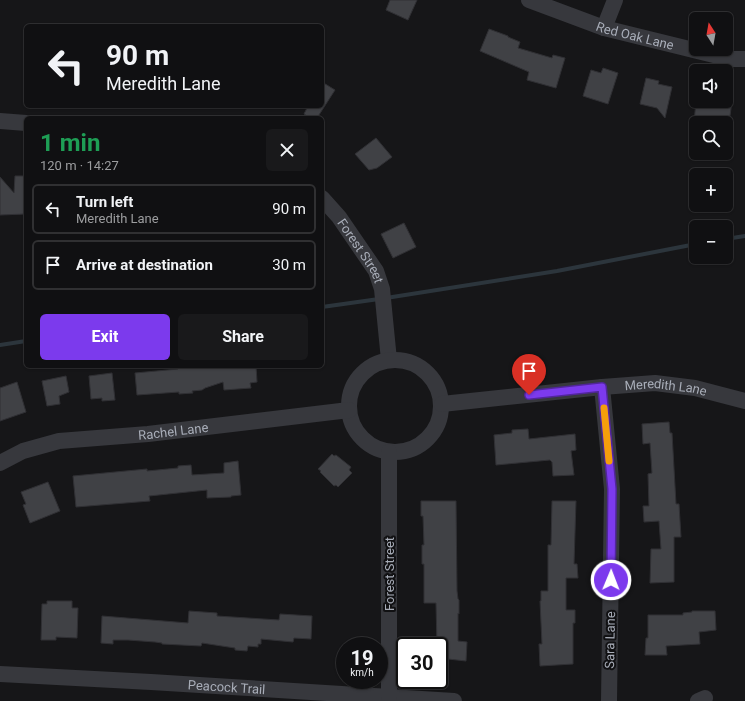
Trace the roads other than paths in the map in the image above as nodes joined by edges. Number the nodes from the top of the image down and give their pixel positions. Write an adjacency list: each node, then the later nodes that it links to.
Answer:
1 (529, 0): 3 (street, Red Oak Lane)
2 (615, 0): 3 (street)
3 (604, 28): 4 (street, Red Oak Lane)
4 (745, 59)
5 (0, 121): 6 (street)
6 (24, 123)
7 (324, 200): 8 (street, Forest Street)
8 (389, 360): 11 (street); 12 (street)
9 (602, 387): 10 (street, Meredith Lane); 11 (street, Meredith Lane); 18 (street, Sara Lane)
10 (745, 401)
11 (442, 404): 13 (street)
12 (349, 410): 13 (street); 14 (street, Rachel Lane)
13 (389, 452): 16 (street, Forest Street)
14 (0, 463)
15 (0, 674): 16 (street, Peacock Trail)
16 (389, 697): 17 (street, Peacock Trail)
17 (454, 701)
18 (609, 701)

